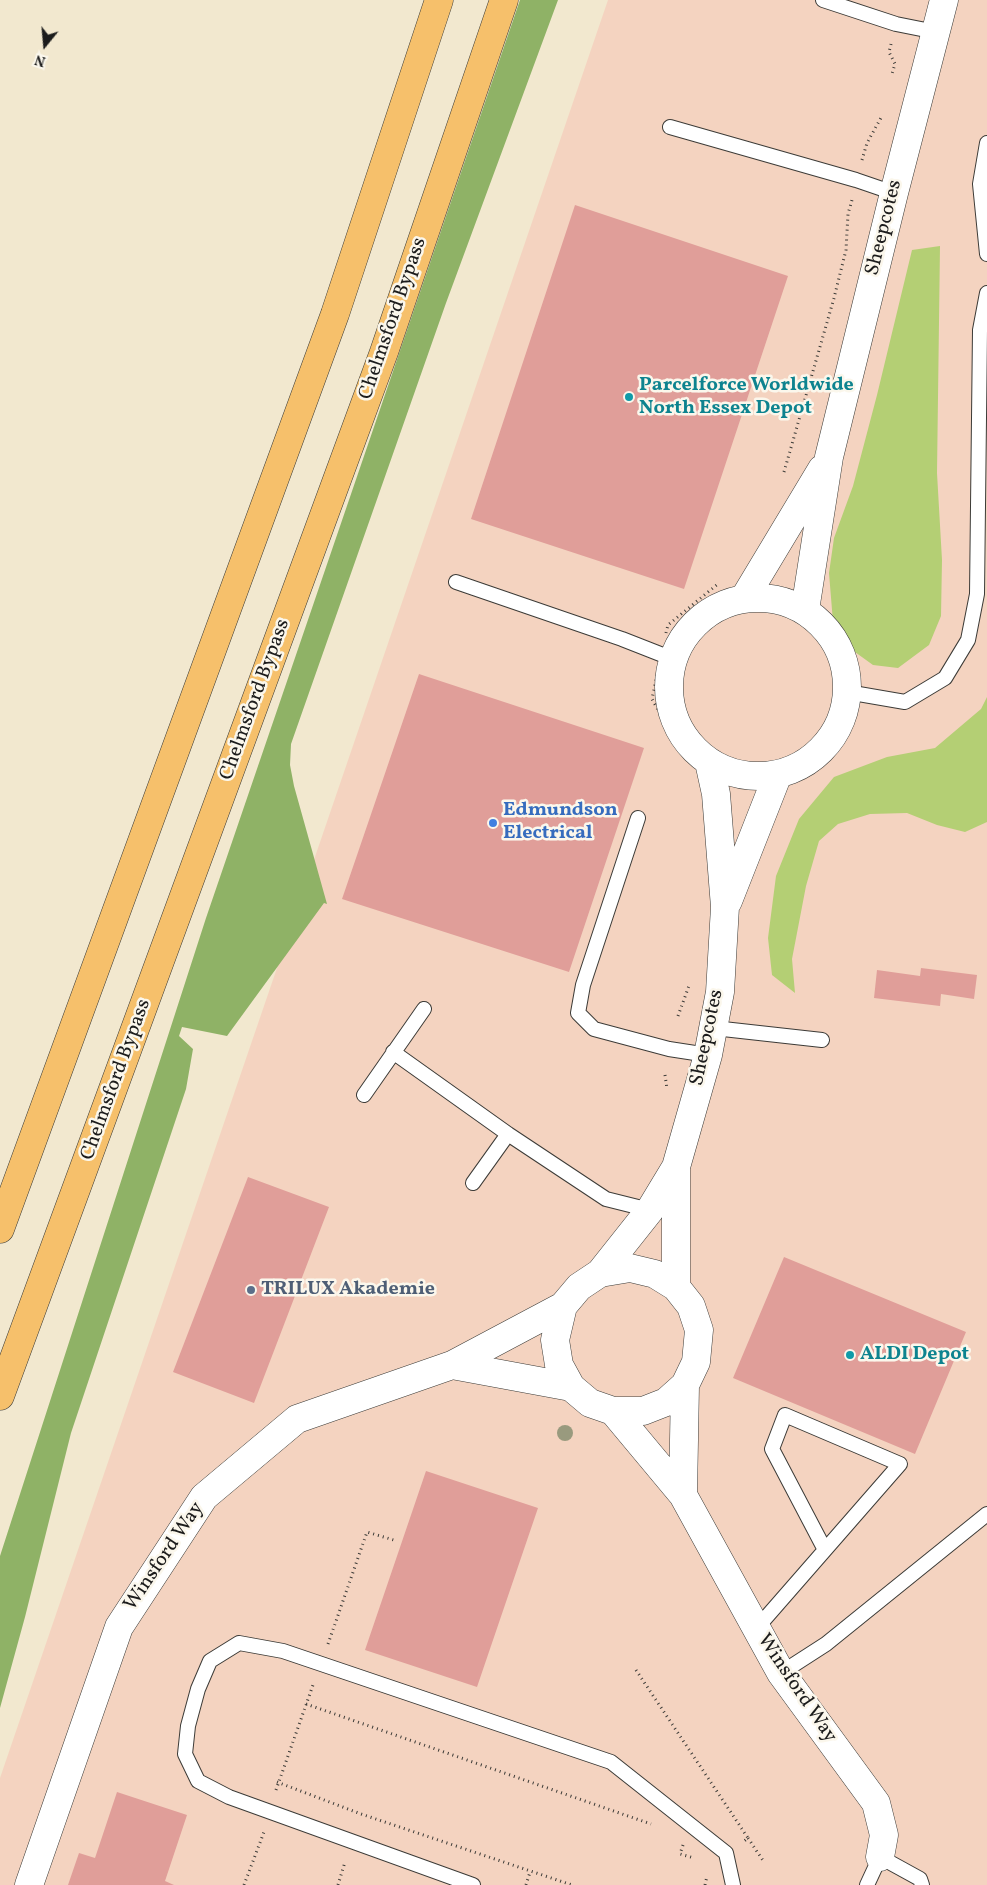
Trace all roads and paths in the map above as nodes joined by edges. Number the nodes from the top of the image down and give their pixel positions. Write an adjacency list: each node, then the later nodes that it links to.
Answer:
1 (440, 0): 41 (highway)
2 (504, 0): 42 (highway, Chelmsford Bypass)
3 (823, 0): 5 (lane)
4 (944, 0): 5 (street, Sheepcotes)
5 (936, 32): 12 (street, Sheepcotes)
6 (889, 52): 7 (path)
7 (892, 78)
8 (884, 113): 10 (path)
9 (670, 127): 12 (lane)
10 (867, 143)
11 (987, 143): 14 (lane)
12 (894, 193): 16 (street, Sheepcotes)
13 (848, 214): 17 (path)
14 (987, 254)
15 (987, 294): 24 (lane)
16 (829, 457): 20 (street, Sheepcotes); 21 (street, Sheepcotes)
17 (783, 476)
18 (724, 579): 22 (path)
19 (456, 582): 23 (lane)
20 (745, 597): 21 (street); 23 (street)
21 (805, 610): 24 (street)
22 (668, 625)
23 (673, 659): 25 (street)
24 (847, 692): 26 (street)
25 (709, 762): 26 (street); 28 (street, Sheepcotes)
26 (778, 774): 28 (street, Sheepcotes)
27 (638, 818): 35 (lane)
28 (725, 907): 32 (street, Sheepcotes)
29 (690, 982): 31 (path)
30 (424, 1009): 34 (lane)
31 (678, 1016)
32 (714, 1028): 33 (lane); 35 (street, Sheepcotes)
33 (822, 1040)
34 (393, 1052): 36 (lane); 37 (lane)
35 (708, 1055): 38 (street, Sheepcotes)
36 (364, 1095)
37 (508, 1134): 39 (lane); 40 (lane)
38 (676, 1167): 40 (street, Sheepcotes); 44 (street, Sheepcotes)
39 (473, 1183)
40 (650, 1210): 43 (street, Sheepcotes)
41 (0, 1229)
42 (51, 1259): 49 (highway, Chelmsford Bypass); 51 (highway)
43 (600, 1274): 44 (street, Winsford Way); 45 (street, Winsford Way)
44 (676, 1287): 47 (street, Winsford Way)
45 (563, 1306): 46 (street, Winsford Way); 48 (street, Winsford Way)
46 (452, 1365): 48 (street, Winsford Way); 71 (street, Winsford Way)
47 (685, 1385): 50 (street, Winsford Way); 52 (street, Winsford Way)
48 (571, 1387): 50 (street, Winsford Way)
49 (0, 1396)
50 (613, 1411): 52 (street, Winsford Way)
51 (0, 1417)
52 (683, 1495): 56 (street, Winsford Way)
53 (987, 1514): 59 (lane)
54 (397, 1541): 57 (path)
55 (824, 1550): 55 (lane); 56 (lane)
56 (756, 1629): 59 (street, Winsford Way)
57 (321, 1664): 60 (path); 62 (lane); 66 (lane)
58 (636, 1670): 65 (path)
59 (781, 1673): 67 (street, Winsford Way)
60 (306, 1704): 61 (path); 63 (path)
61 (277, 1782): 62 (path); 70 (path)
62 (271, 1811): 72 (path); 73 (lane)
63 (658, 1827)
64 (686, 1837): 69 (path)
65 (748, 1838): 66 (path); 68 (path)
66 (726, 1853): 69 (path); 77 (lane)
67 (880, 1857): 78 (lane); 79 (lane)
68 (764, 1862)
69 (711, 1863): 76 (path)
70 (530, 1872): 74 (path); 75 (path)
71 (29, 1885)
72 (244, 1885)
73 (473, 1885)
74 (526, 1885)
75 (572, 1885)
76 (705, 1885)
77 (733, 1885)
78 (867, 1885)
79 (922, 1885)

